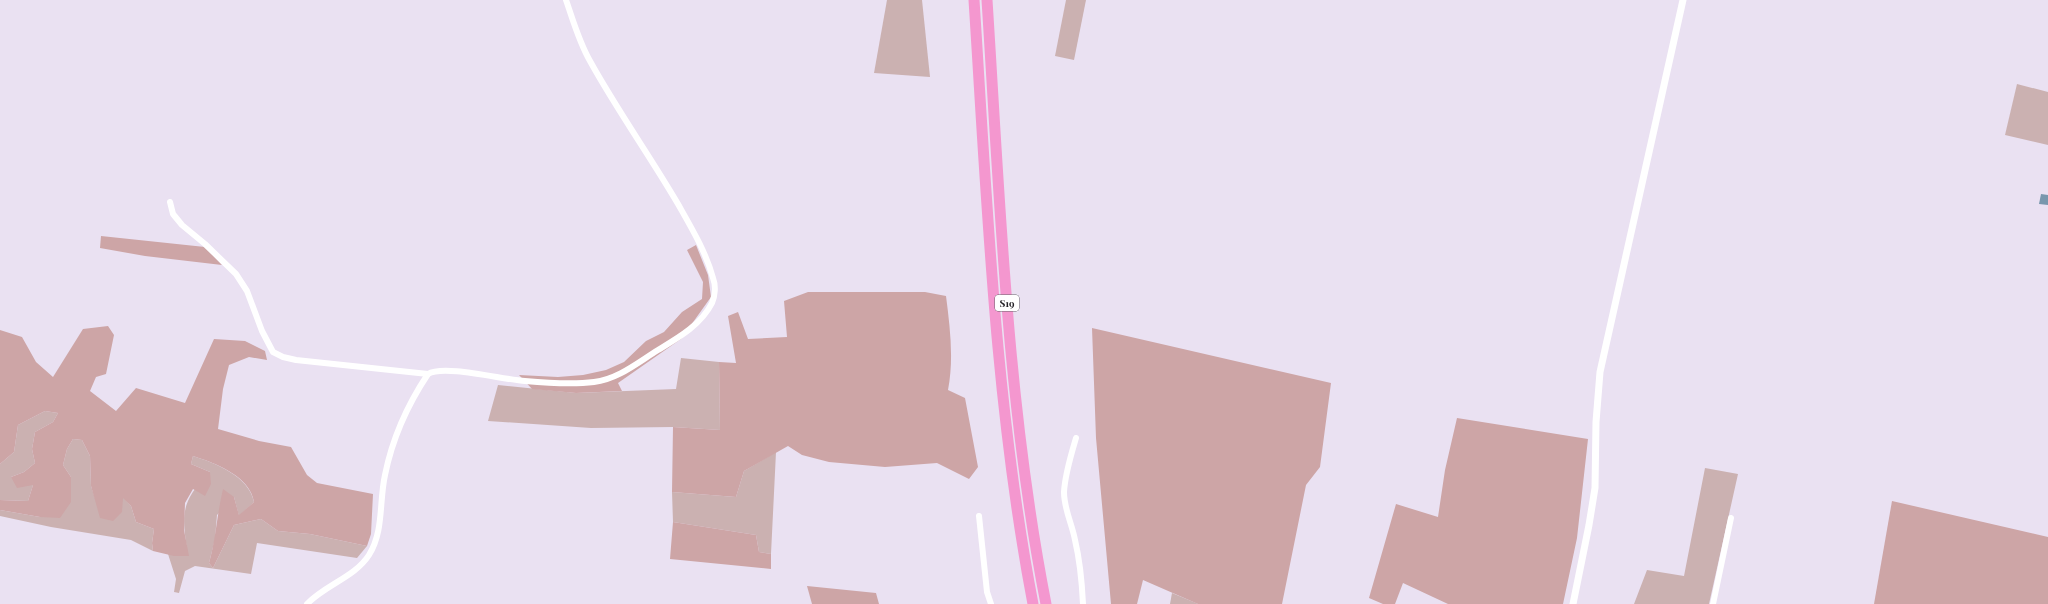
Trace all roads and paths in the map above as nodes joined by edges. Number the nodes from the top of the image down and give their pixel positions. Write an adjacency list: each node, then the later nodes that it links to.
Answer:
1 (566, 0): 6 (street)
2 (974, 0): 12 (highway, S19)
3 (987, 0): 13 (highway, S19)
4 (1683, 0): 15 (street)
5 (170, 202): 6 (street)
6 (428, 374): 10 (street)
7 (1076, 438): 14 (street)
8 (979, 516): 11 (street)
9 (1731, 518): 16 (street)
10 (307, 604)
11 (991, 604)
12 (1033, 604)
13 (1046, 604)
14 (1083, 604)
15 (1573, 604)
16 (1713, 604)

